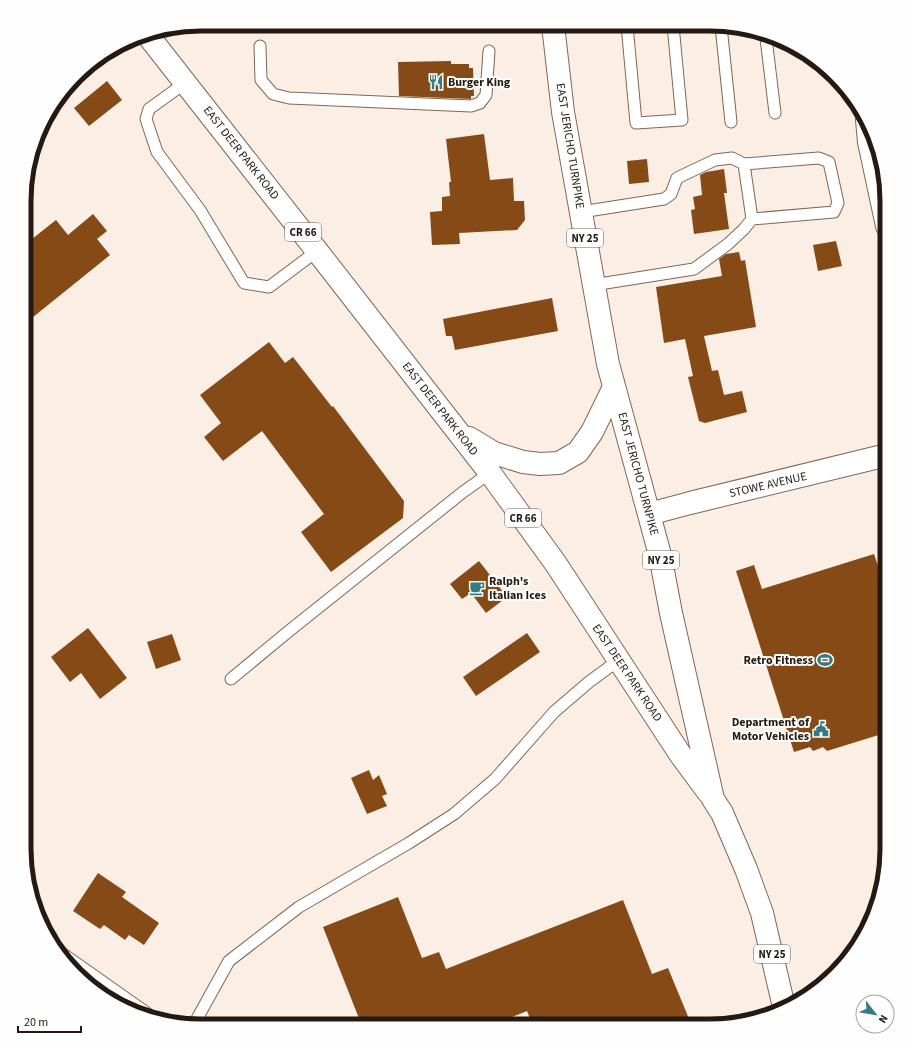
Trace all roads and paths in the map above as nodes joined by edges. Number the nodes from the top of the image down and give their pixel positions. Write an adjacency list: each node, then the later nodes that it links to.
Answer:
1 (554, 31): 15 (main road, EAST JERICHO TURNPIKE / NY 25)
2 (628, 31): 3 (lane)
3 (674, 31)
4 (722, 31): 11 (lane)
5 (151, 39): 9 (main road, EAST DEER PARK ROAD / CR 66)
6 (766, 41): 10 (lane)
7 (260, 46): 8 (lane)
8 (489, 52)
9 (185, 83): 17 (main road, EAST DEER PARK ROAD / CR 66); 17 (lane)
10 (775, 113)
11 (731, 122)
12 (869, 141): 14 (main road)
13 (744, 164): 15 (lane); 16 (lane); 16 (lane)
14 (880, 193)
15 (581, 212): 18 (main road, EAST JERICHO TURNPIKE / NY 25)
16 (752, 219): 18 (lane)
17 (317, 251): 20 (main road, EAST DEER PARK ROAD / CR 66)
18 (593, 285): 19 (main road, EAST JERICHO TURNPIKE / NY 25)
19 (614, 387): 20 (main road); 23 (main road, EAST JERICHO TURNPIKE / NY 25)
20 (458, 432): 22 (main road, EAST DEER PARK ROAD / CR 66)
21 (880, 458): 23 (main road, STOWE AVENUE)
22 (490, 473): 24 (main road, EAST DEER PARK ROAD / CR 66); 25 (lane)
23 (649, 514): 26 (main road, EAST JERICHO TURNPIKE / NY 25)
24 (619, 660): 26 (main road, EAST DEER PARK ROAD / CR 66); 30 (lane)
25 (231, 678)
26 (713, 799): 28 (main road, EAST JERICHO TURNPIKE / NY 25)
27 (73, 961): 29 (lane)
28 (783, 1002)
29 (138, 1007)
30 (197, 1019)

